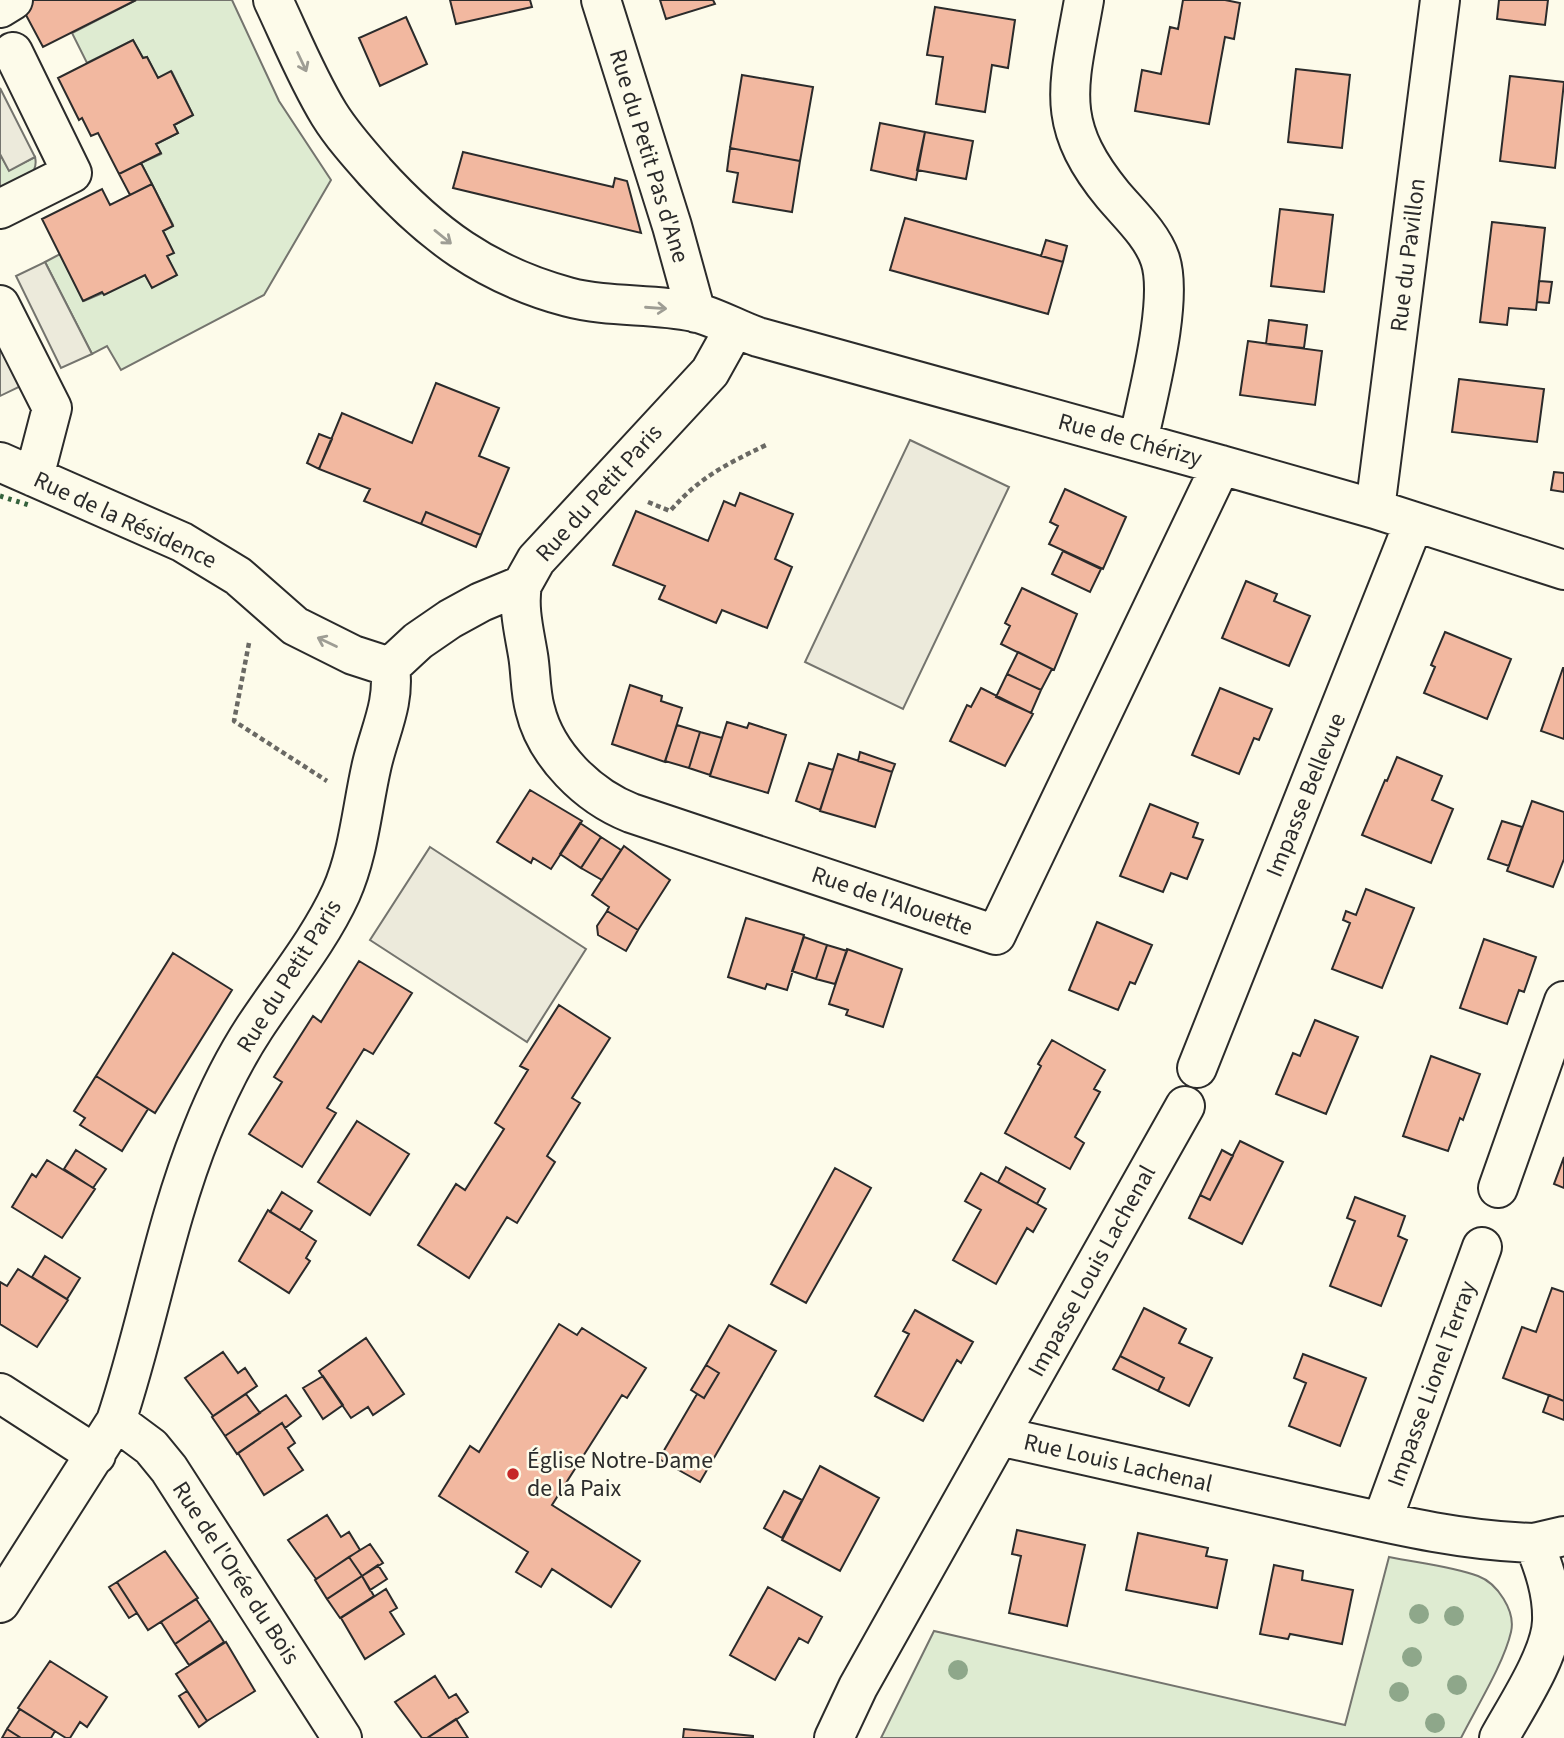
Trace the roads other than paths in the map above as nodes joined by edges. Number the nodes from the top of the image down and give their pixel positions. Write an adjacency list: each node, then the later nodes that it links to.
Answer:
1 (13, 0): 6 (street)
2 (273, 0): 10 (street, Rue de Chérizy, one-way to 10)
3 (601, 0): 10 (street, Rue du Petit Pas d'Ane)
4 (1084, 0): 12 (street)
5 (1440, 0): 16 (street, Rue du Pavillon)
6 (0, 8)
7 (13, 52): 8 (street)
8 (0, 209)
9 (0, 305): 15 (street)
10 (696, 313): 11 (street, Rue de Chérizy)
11 (734, 329): 12 (street, Rue de Chérizy); 19 (street, Rue du Petit Paris)
12 (1138, 442): 14 (street, Rue de Chérizy)
13 (0, 463): 15 (street, Rue de la Résidence)
14 (1221, 465): 16 (street, Rue de Chérizy); 19 (street, Rue de l'Alouette)
15 (34, 477): 20 (street, Rue de la Résidence, one-way to 15)
16 (1375, 509): 17 (street, Rue de Chérizy)
17 (1414, 522): 18 (street, Rue de Chérizy); 22 (street, Impasse Bellevue)
18 (1564, 570)
19 (522, 584): 20 (street, Rue du Petit Paris)
20 (390, 667): 27 (street, Rue du Petit Paris)
21 (1564, 1001): 24 (street)
22 (1197, 1068)
23 (1185, 1106): 28 (street, Impasse Louis Lachenal)
24 (1498, 1188)
25 (1482, 1247): 30 (street, Impasse Lionel Terray)
26 (0, 1393): 29 (street)
27 (116, 1421): 29 (street, Rue du Petit Paris); 33 (street, Rue de l'Orée du Bois)
28 (999, 1436): 30 (street, Rue Louis Lachenal); 34 (street, Rue Louis Lachenal)
29 (96, 1455): 32 (street, Rue du Petit Paris)
30 (1382, 1521): 31 (street, Rue Louis Lachenal)
31 (1549, 1540): 35 (street)
32 (0, 1603)
33 (342, 1738)
34 (834, 1738)
35 (1499, 1738)

